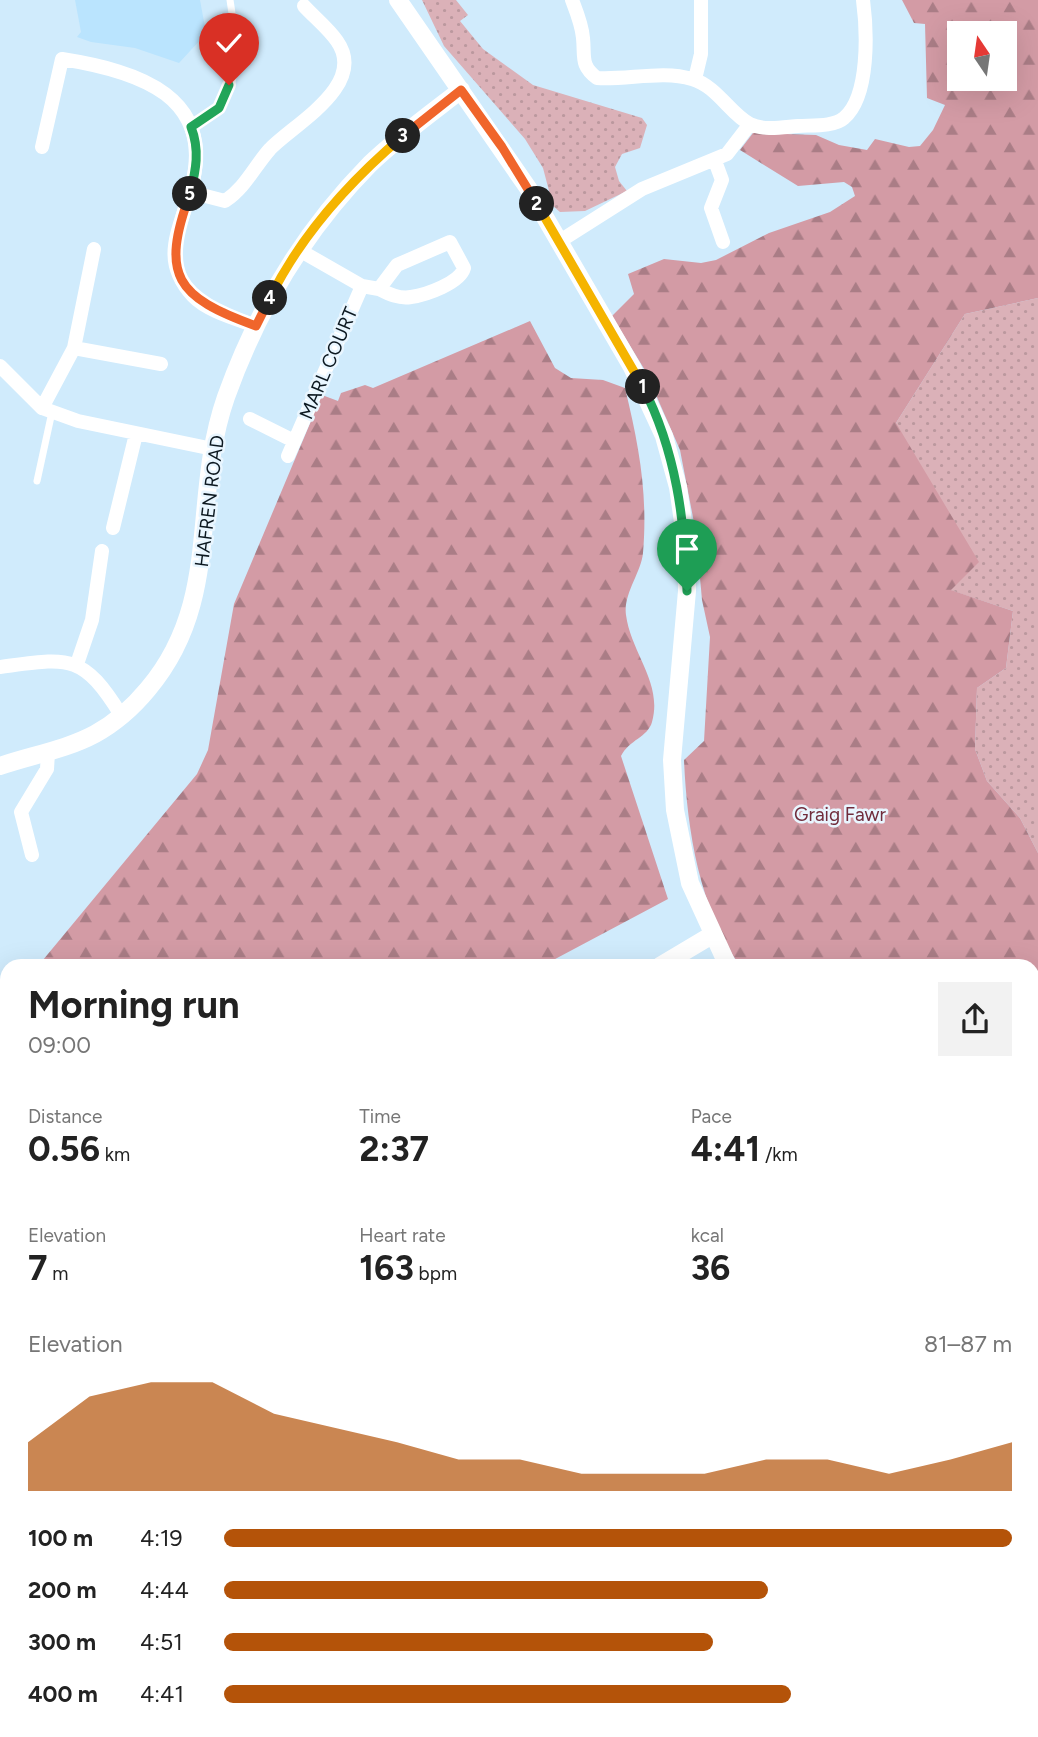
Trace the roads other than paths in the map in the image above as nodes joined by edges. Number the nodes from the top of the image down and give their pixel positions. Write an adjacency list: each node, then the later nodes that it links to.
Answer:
1 (230, 0): 10 (lane)
2 (398, 0): 8 (street)
3 (572, 0): 7 (street)
4 (701, 0): 7 (street)
5 (863, 0): 9 (street)
6 (304, 6): 13 (street)
7 (695, 79): 9 (street)
8 (461, 90): 14 (street); 17 (street, HAFREN ROAD)
9 (750, 124): 12 (street)
10 (191, 127): 11 (street); 13 (street)
11 (42, 147)
12 (715, 161): 14 (street); 15 (street)
13 (190, 192): 20 (street)
14 (560, 241): 39 (street)
15 (723, 243)
16 (94, 248): 21 (street)
17 (299, 250): 18 (street, MARL COURT); 20 (street, HAFREN ROAD)
18 (362, 286): 19 (street, MARL COURT); 27 (street, MARL COURT)
19 (379, 289): 19 (street, MARL COURT)
20 (256, 326): 28 (street, HAFREN ROAD)
21 (74, 348): 22 (street); 24 (street)
22 (161, 364)
23 (0, 366): 24 (street)
24 (47, 410): 26 (street); 30 (lane)
25 (250, 419): 27 (street, MARL COURT)
26 (136, 434): 28 (street); 31 (street)
27 (294, 441): 29 (street, MARL COURT)
28 (213, 449): 35 (street, HAFREN ROAD)
29 (288, 456)
30 (37, 481)
31 (113, 528)
32 (102, 551): 33 (street)
33 (77, 664): 34 (street); 35 (street)
34 (0, 667)
35 (121, 715): 36 (street, HAFREN ROAD)
36 (48, 752): 37 (street, HAFREN ROAD); 38 (street)
37 (0, 766)
38 (32, 855)
39 (712, 935): 40 (street); 41 (street)
40 (672, 959)
41 (724, 959)

